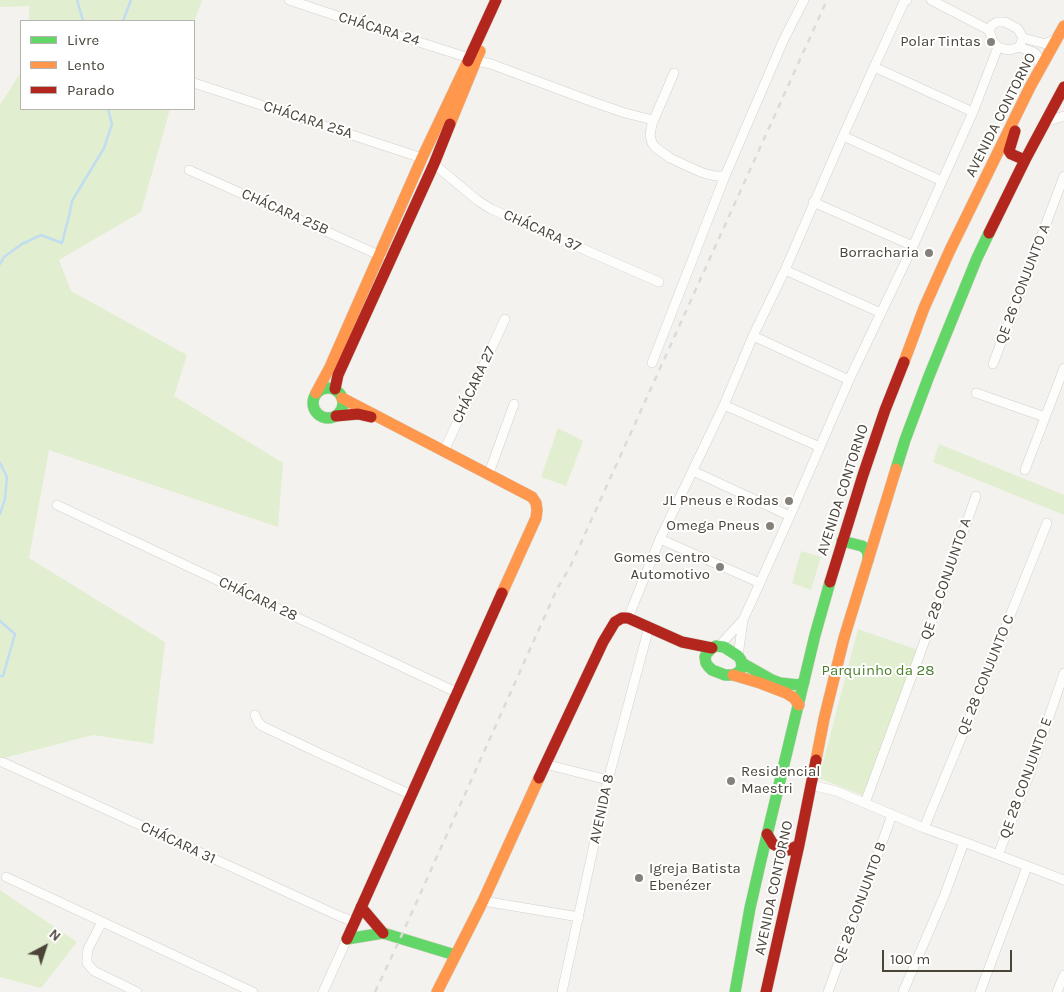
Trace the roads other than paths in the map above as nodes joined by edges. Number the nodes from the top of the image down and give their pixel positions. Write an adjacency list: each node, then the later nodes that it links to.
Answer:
1 (289, 0): 11 (street, CHÁCARA 24)
2 (804, 0): 28 (street)
3 (906, 0): 12 (street)
4 (931, 0): 7 (street)
5 (499, 1): 11 (street)
6 (1064, 26): 8 (street, AVENIDA CONTORNO)
7 (990, 30): 9 (street); 10 (street)
8 (1058, 38): 9 (street); 13 (street, AVENIDA CONTORNO)
9 (1021, 42): 10 (street); 13 (street)
10 (998, 47): 18 (street)
11 (472, 59): 21 (street, CHÁCARA 24); 24 (street); 26 (street)
12 (874, 67): 18 (street); 23 (street)
13 (1040, 70): 20 (street, AVENIDA CONTORNO)
14 (674, 73): 21 (street)
15 (195, 82): 24 (street, CHÁCARA 25A)
16 (1064, 87): 17 (street, AVENIDA CONTORNO)
17 (1061, 103): 22 (street, AVENIDA CONTORNO)
18 (973, 112): 30 (street)
19 (1064, 116): 22 (street)
20 (1014, 117): 25 (street); 61 (street, AVENIDA CONTORNO)
21 (653, 120): 28 (street)
22 (1045, 122): 25 (street, AVENIDA CONTORNO)
23 (843, 136): 30 (street); 31 (street)
24 (422, 158): 33 (street)
25 (1025, 160): 62 (street, AVENIDA CONTORNO)
26 (434, 164): 35 (street, CHÁCARA 37); 45 (street)
27 (189, 170): 33 (street, CHÁCARA 25B)
28 (725, 176): 39 (street)
29 (1064, 176): 40 (street, QE 26 CONJUNTO A)
30 (942, 181): 32 (street)
31 (813, 202): 32 (street); 34 (street)
32 (913, 246): 36 (street)
33 (381, 256): 43 (street)
34 (785, 270): 36 (street); 38 (street)
35 (659, 282)
36 (881, 313): 42 (street)
37 (504, 319): 52 (street, CHÁCARA 27)
38 (753, 336): 42 (street); 47 (street)
39 (652, 363)
40 (992, 364)
41 (1064, 368): 49 (street)
42 (849, 380): 51 (street)
43 (316, 393): 45 (street); 48 (street)
44 (976, 393): 49 (street)
45 (339, 394): 48 (street); 50 (street)
46 (514, 404): 55 (street)
47 (724, 406): 51 (street); 54 (street)
48 (336, 416): 50 (street)
49 (1045, 417): 53 (street)
50 (380, 418): 52 (street)
51 (820, 447): 58 (street)
52 (444, 451): 55 (street)
53 (1025, 470)
54 (693, 471): 58 (street); 60 (street)
55 (489, 474): 74 (street)
56 (976, 496): 82 (street, QE 28 CONJUNTO A)
57 (57, 505): 74 (street, CHÁCARA 28)
58 (790, 516): 63 (street)
59 (1047, 523): 84 (street, QE 28 CONJUNTO C)
60 (660, 539): 63 (street); 64 (street)
61 (842, 541): 62 (street); 73 (street, AVENIDA CONTORNO)
62 (868, 560): 80 (street, AVENIDA CONTORNO)
63 (760, 583): 65 (street)
64 (628, 618): 66 (street); 78 (street)
65 (743, 620): 68 (street); 69 (street)
66 (649, 627): 67 (street); 79 (street, AVENIDA 8)
67 (682, 642): 68 (street); 70 (street)
68 (715, 647): 69 (street); 70 (street)
69 (740, 660): 72 (street); 73 (street)
70 (706, 662): 72 (street)
71 (1064, 674): 88 (street, QE 28 CONJUNTO E)
72 (733, 676): 75 (street)
73 (804, 682): 75 (street, AVENIDA CONTORNO)
74 (458, 693): 81 (street)
75 (799, 704): 85 (street, AVENIDA CONTORNO)
76 (255, 715): 81 (street)
77 (2, 762): 96 (street, CHÁCARA 31)
78 (545, 764): 79 (street); 92 (street)
79 (608, 780): 94 (street, AVENIDA 8)
80 (811, 785): 82 (street); 87 (street, AVENIDA CONTORNO)
81 (412, 795): 93 (street)
82 (865, 803): 83 (street)
83 (892, 815): 84 (street); 108 (street, QE 28 CONJUNTO B)
84 (924, 828): 86 (street)
85 (767, 834): 87 (street); 106 (street, AVENIDA CONTORNO)
86 (964, 842): 88 (street); 109 (street)
87 (799, 845): 107 (street, AVENIDA CONTORNO)
88 (998, 855): 89 (street)
89 (1027, 867): 91 (street); 110 (street)
90 (6, 877): 95 (street)
91 (1063, 878)
92 (483, 901): 94 (street); 99 (street)
93 (361, 907): 96 (street); 97 (street)
94 (578, 917): 105 (street, AVENIDA 8)
95 (102, 922): 101 (street); 102 (street)
96 (355, 922): 98 (street)
97 (383, 933): 98 (street); 99 (street)
98 (348, 939): 103 (street)
99 (455, 955): 104 (street)
100 (1064, 975): 111 (street)
101 (137, 992)
102 (254, 992)
103 (323, 992)
104 (437, 992)
105 (562, 992)
106 (735, 992)
107 (766, 992)
108 (828, 992)
109 (903, 992)
110 (980, 992)
111 (1057, 992)

